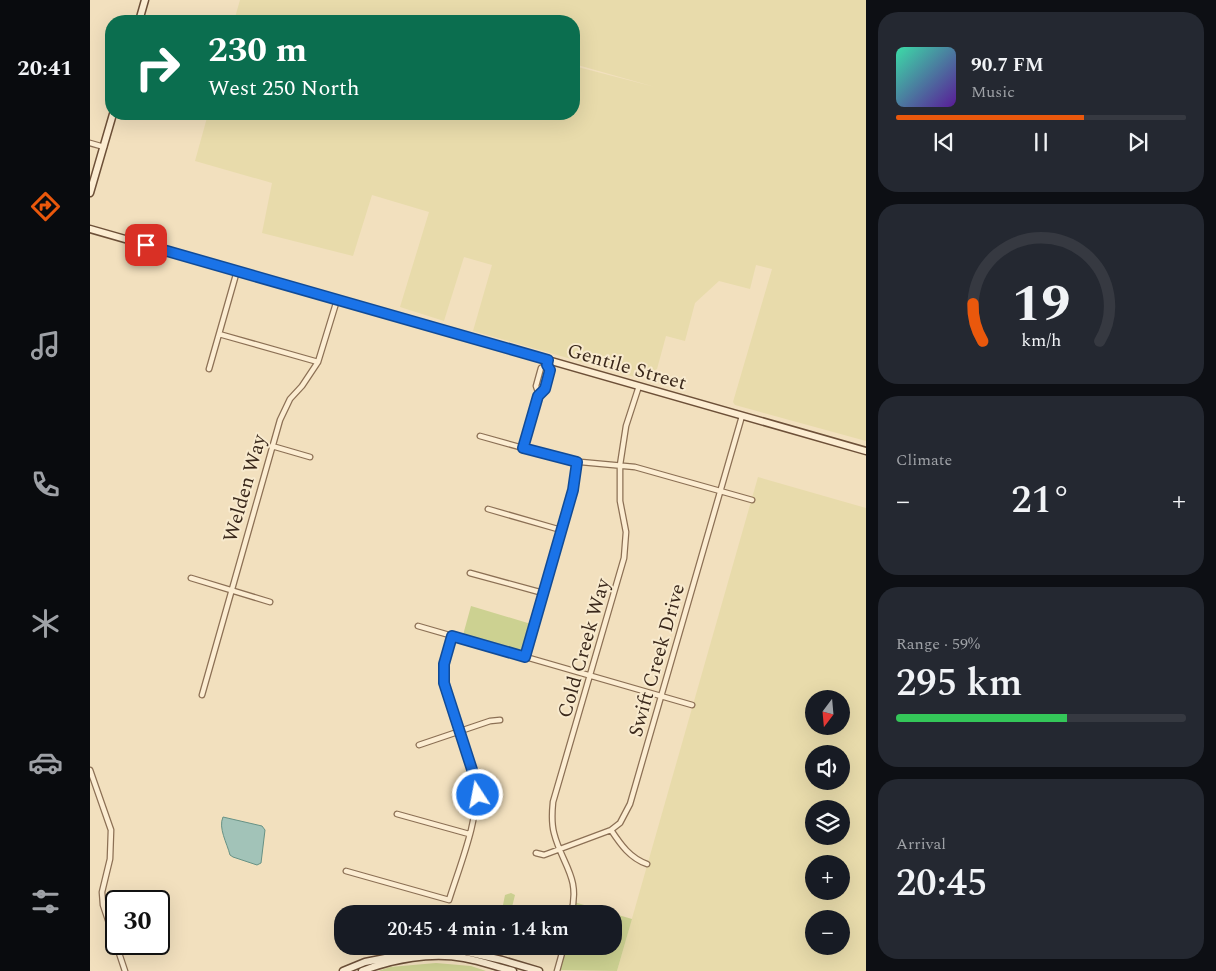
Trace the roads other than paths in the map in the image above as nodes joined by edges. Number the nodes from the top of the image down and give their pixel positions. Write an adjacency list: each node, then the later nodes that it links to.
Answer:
1 (146, 0): 2 (main road)
2 (141, 15)
3 (111, 120): 5 (main road)
4 (90, 143): 5 (street)
5 (104, 147): 6 (main road)
6 (90, 193)
7 (90, 229): 8 (main road, Gentile Street)
8 (237, 271): 9 (main road, Gentile Street); 10 (street)
9 (337, 300): 11 (street, Welden Way); 12 (main road, Gentile Street)
10 (219, 334): 11 (street); 13 (street)
11 (318, 362): 18 (street, Welden Way)
12 (548, 363): 14 (main road, Gentile Street); 15 (street); 15 (street)
13 (209, 369)
14 (638, 386): 16 (main road, Gentile Street); 23 (street, Cold Creek Way)
15 (538, 396): 19 (street)
16 (742, 416): 20 (main road, Gentile Street); 24 (street, Swift Creek Drive)
17 (480, 436): 19 (street)
18 (272, 446): 21 (street); 30 (street, Welden Way)
19 (523, 448): 22 (street)
20 (866, 451)
21 (310, 458)
22 (577, 462): 23 (street); 27 (street)
23 (620, 465): 24 (street); 36 (street, Cold Creek Way)
24 (720, 491): 25 (street); 38 (street, Swift Creek Drive)
25 (752, 500)
26 (488, 509): 27 (street)
27 (561, 530): 31 (street)
28 (470, 573): 31 (street)
29 (191, 578): 30 (street)
30 (231, 590): 32 (street); 37 (street, Welden Way)
31 (543, 593): 35 (street)
32 (270, 602)
33 (418, 626): 34 (street)
34 (452, 636): 35 (street); 41 (street)
35 (525, 657): 36 (street)
36 (590, 676): 38 (street); 47 (street, Cold Creek Way)
37 (202, 695)
38 (662, 696): 39 (street); 45 (street, Swift Creek Drive)
39 (692, 704)
40 (500, 720): 41 (street)
41 (460, 733): 42 (street); 46 (street)
42 (419, 745)
43 (90, 770): 54 (street)
44 (396, 814): 46 (street)
45 (612, 830): 47 (street); 49 (street)
46 (469, 834): 50 (street)
47 (560, 849): 48 (street); 51 (street, Cold Creek Way)
48 (536, 853)
49 (647, 864)
50 (346, 871)
51 (573, 905)
52 (562, 955): 53 (street)
53 (558, 970)
54 (125, 971)
55 (343, 971): 58 (main road)
56 (362, 971): 57 (main road)
57 (513, 971)
58 (539, 971)

